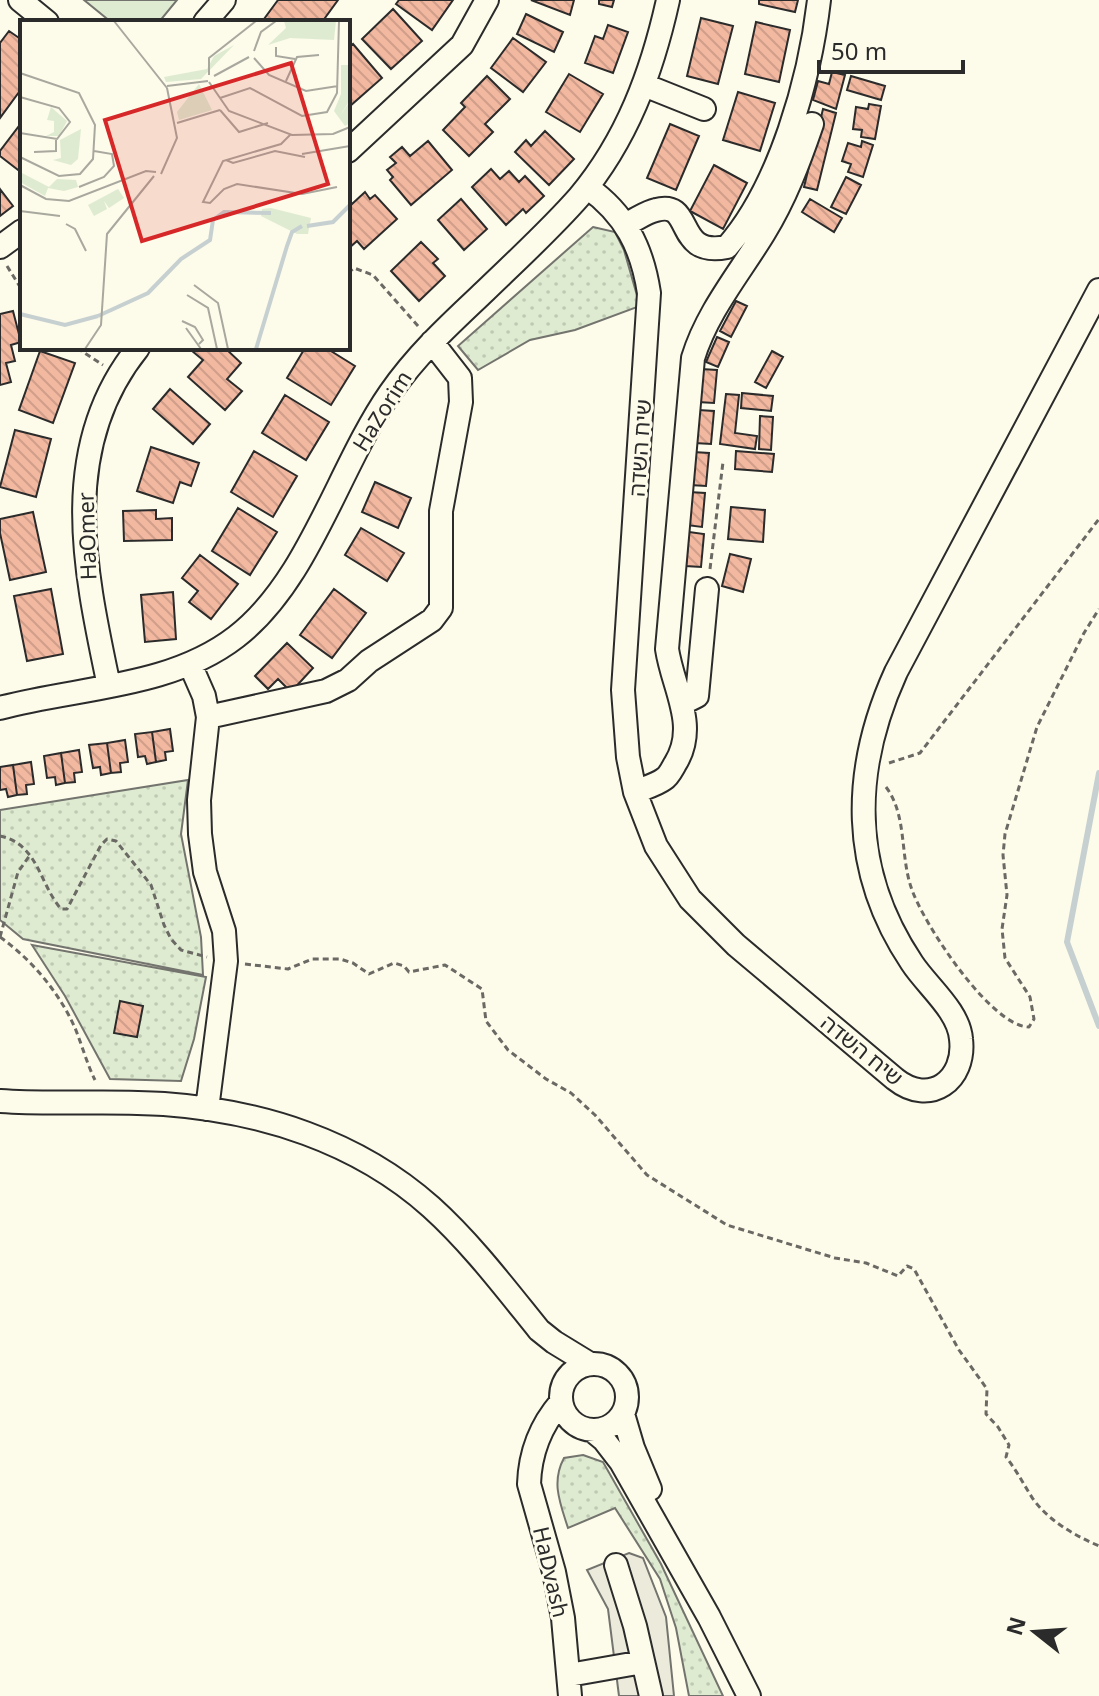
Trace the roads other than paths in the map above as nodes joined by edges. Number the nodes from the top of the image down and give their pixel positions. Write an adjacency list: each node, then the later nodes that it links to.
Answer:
1 (20, 0): 6 (street)
2 (224, 0): 7 (street)
3 (487, 0): 11 (street)
4 (668, 0): 8 (street, HaZorim)
5 (819, 0): 13 (street)
6 (45, 20)
7 (207, 20)
8 (644, 85): 9 (street); 12 (street, HaZorim)
9 (704, 109)
10 (812, 124): 22 (street)
11 (350, 149)
12 (587, 187): 13 (street, שיח השדה); 17 (street, HaZorim)
13 (626, 224): 25 (street, שיח השדה)
14 (20, 234): 15 (street)
15 (4, 256)
16 (1099, 290): 25 (street, שיח השדה)
17 (432, 342): 20 (street, HaZorim); 24 (street)
18 (137, 350): 21 (street, HaOmer)
19 (707, 589): 22 (street)
20 (190, 664): 21 (street, HaZorim); 24 (street)
21 (109, 686): 23 (street, HaZorim)
22 (683, 703): 25 (street)
23 (3, 707)
24 (208, 717): 27 (street)
25 (635, 792)
26 (6, 1103): 27 (street)
27 (207, 1109): 28 (street)
28 (539, 1330): 29 (street); 30 (street)
29 (590, 1364): 30 (street); 31 (street)
30 (562, 1396): 32 (street); 33 (street, HaDvash)
31 (623, 1414): 32 (street); 35 (street)
32 (587, 1430): 33 (street); 35 (street)
33 (534, 1450): 37 (street, HaDvash)
34 (616, 1565): 36 (street)
35 (709, 1617): 39 (street)
36 (643, 1662): 37 (street); 38 (street)
37 (570, 1686)
38 (651, 1696)
39 (749, 1696)

